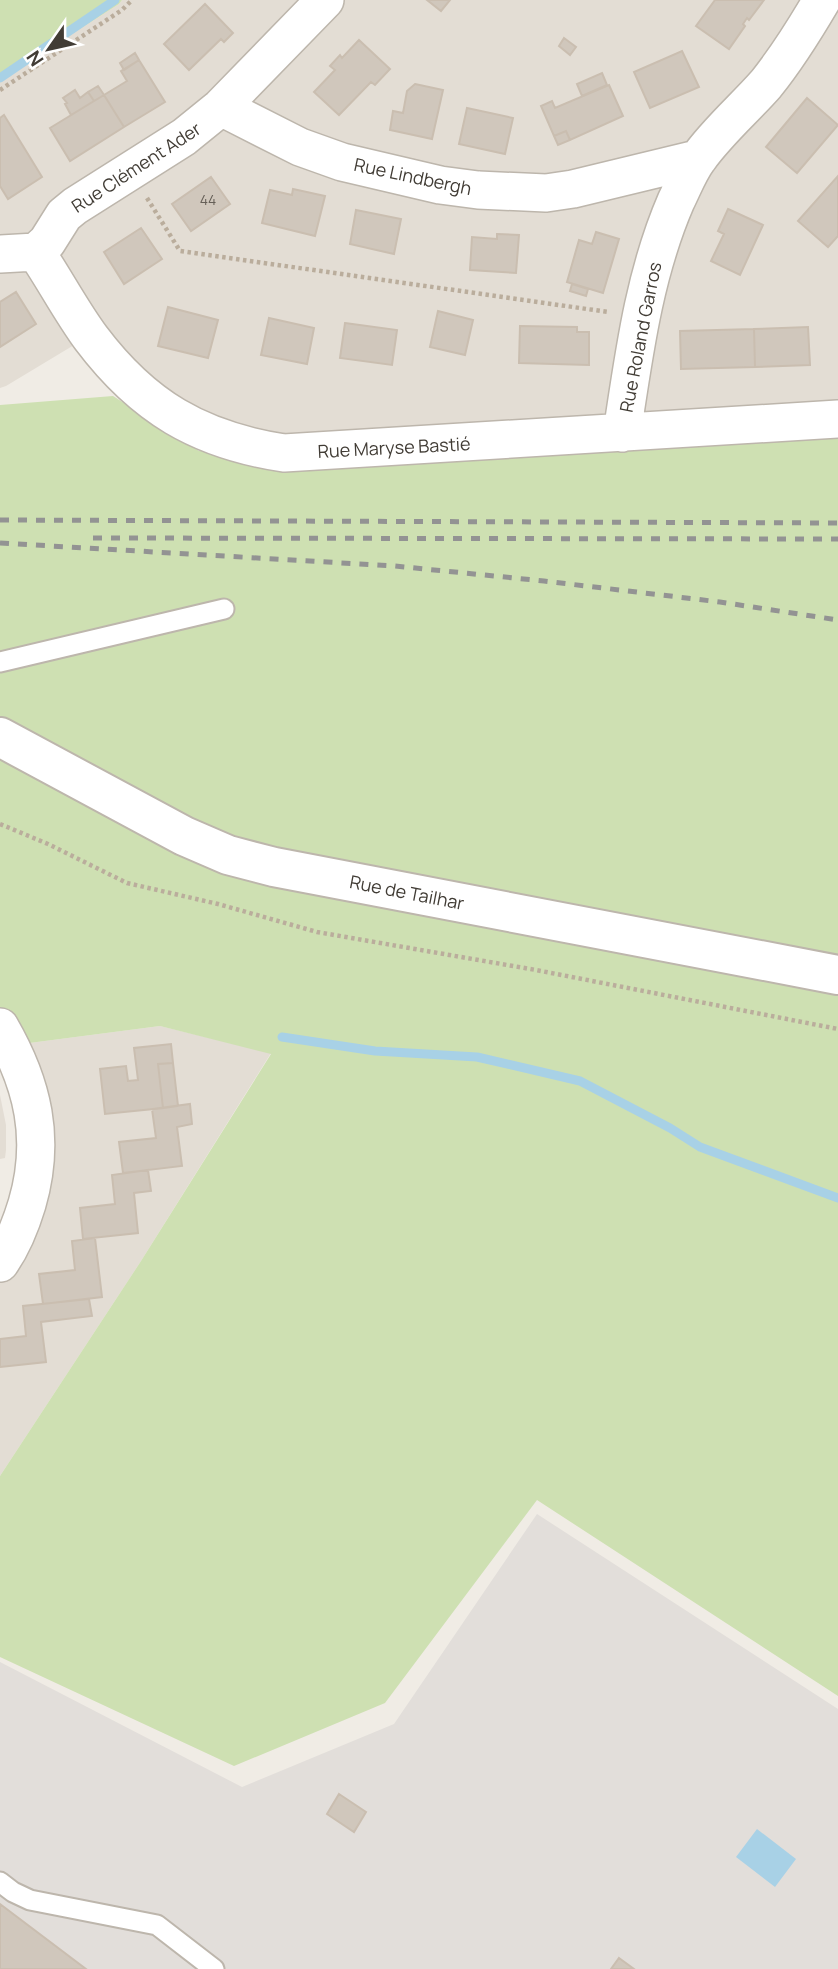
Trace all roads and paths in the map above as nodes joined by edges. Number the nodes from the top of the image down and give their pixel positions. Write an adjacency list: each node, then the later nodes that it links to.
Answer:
1 (132, 0): 4 (path)
2 (325, 0): 5 (street, Rue Clément Ader)
3 (822, 0): 6 (street, Rue Roland Garros)
4 (0, 90)
5 (221, 107): 6 (street, Rue Lindbergh); 7 (street, Rue Clément Ader)
6 (697, 159): 10 (street, Rue Roland Garros)
7 (130, 172): 8 (street, Rue Clément Ader); 10 (path)
8 (36, 252): 9 (street); 12 (street, Rue Maryse Bastié)
9 (0, 254)
10 (640, 316): 12 (street, Rue Roland Garros)
11 (838, 419): 12 (street, Rue Maryse Bastié)
12 (622, 433)
13 (224, 609): 14 (lane)
14 (0, 662)
15 (0, 737): 17 (street, Rue de Tailhar)
16 (0, 824): 19 (path)
17 (838, 975)
18 (0, 1027): 20 (street)
19 (838, 1028)
20 (0, 1263)
21 (0, 1882): 22 (lane)
22 (214, 1969)

